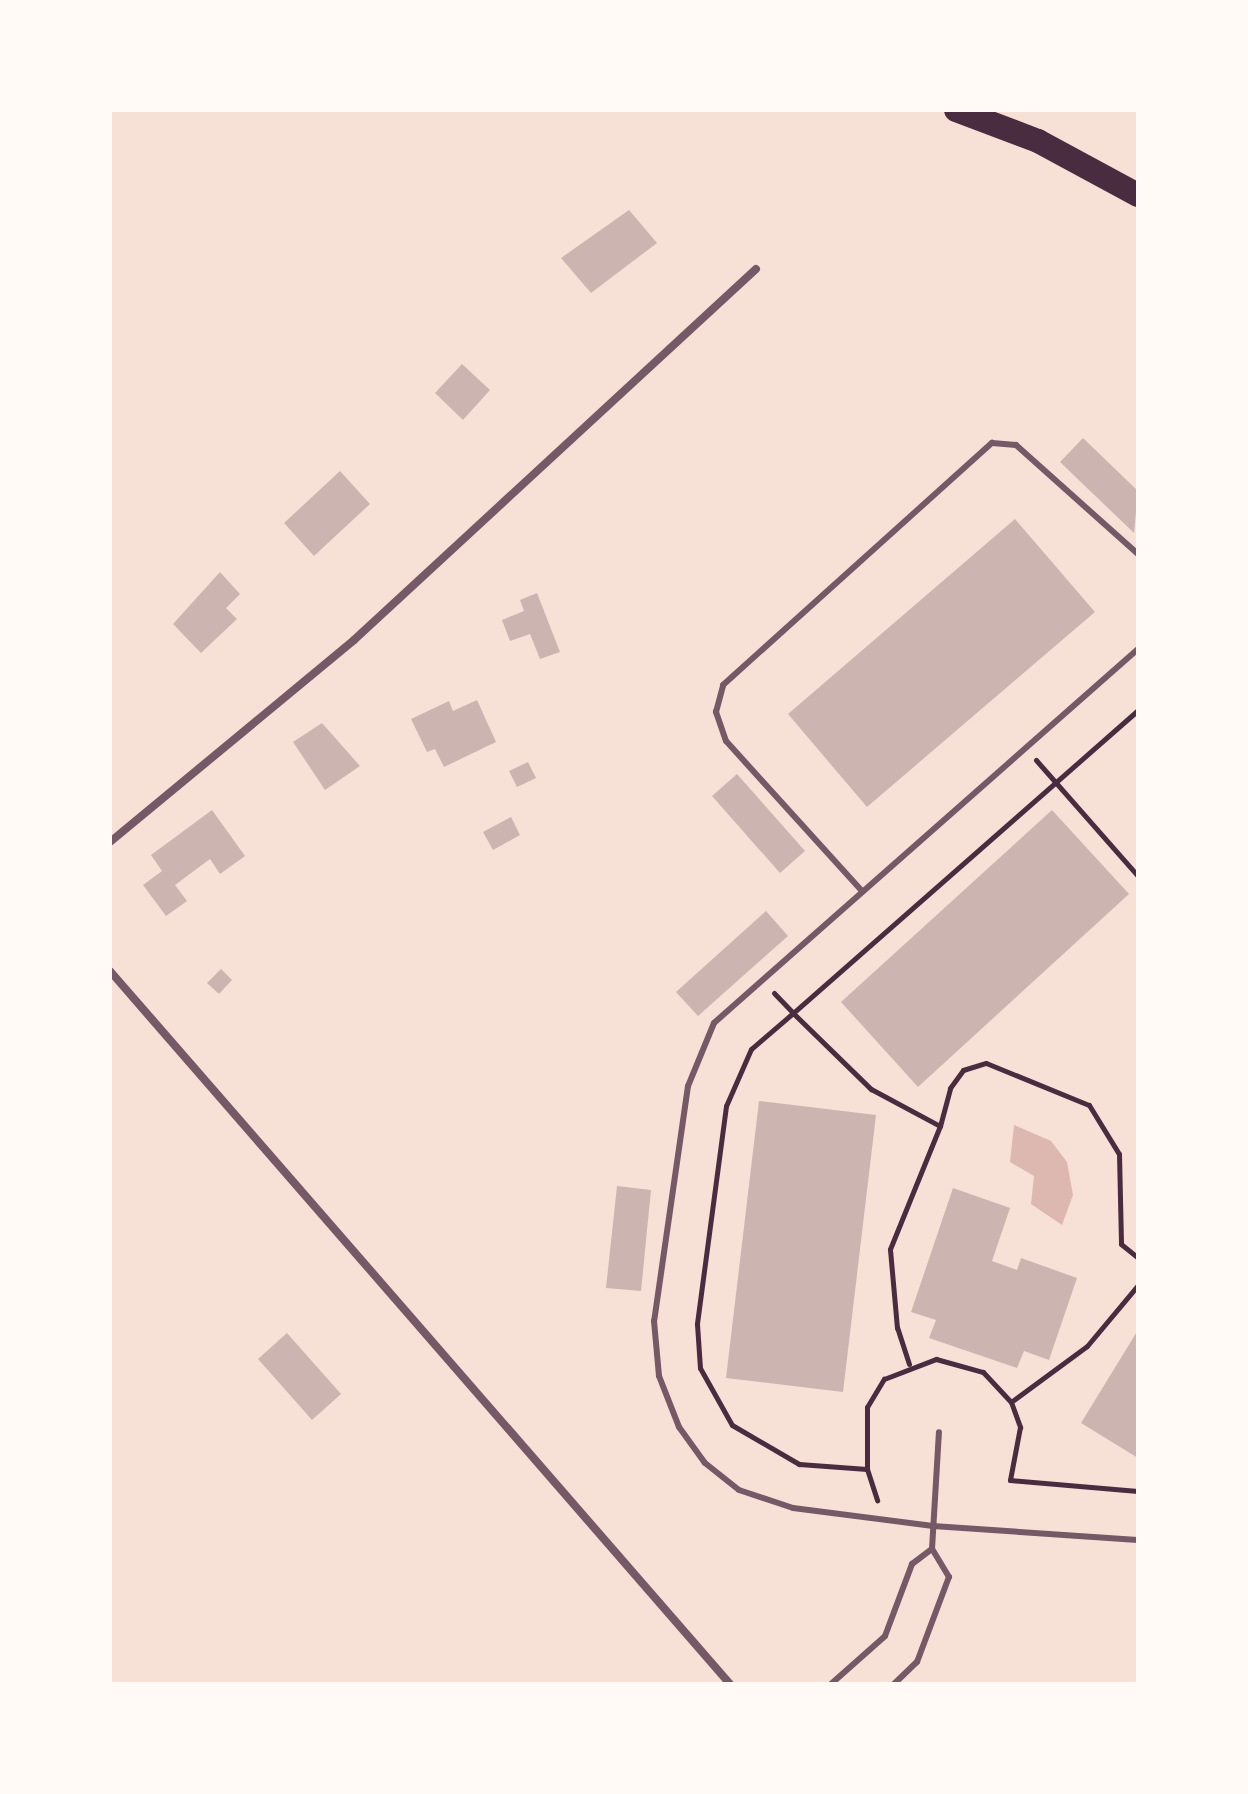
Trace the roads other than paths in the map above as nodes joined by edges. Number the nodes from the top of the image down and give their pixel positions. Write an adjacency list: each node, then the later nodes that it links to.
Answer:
1 (956, 110): 2 (highway)
2 (1138, 195)
3 (756, 269): 6 (street)
4 (1138, 554): 7 (lane)
5 (1138, 649): 7 (lane)
6 (110, 842)
7 (862, 891): 10 (lane)
8 (110, 971): 13 (street)
9 (939, 1432): 10 (lane)
10 (933, 1526): 11 (lane); 12 (lane)
11 (1138, 1540)
12 (932, 1549): 14 (lane); 15 (lane)
13 (730, 1684)
14 (831, 1684)
15 (894, 1684)

